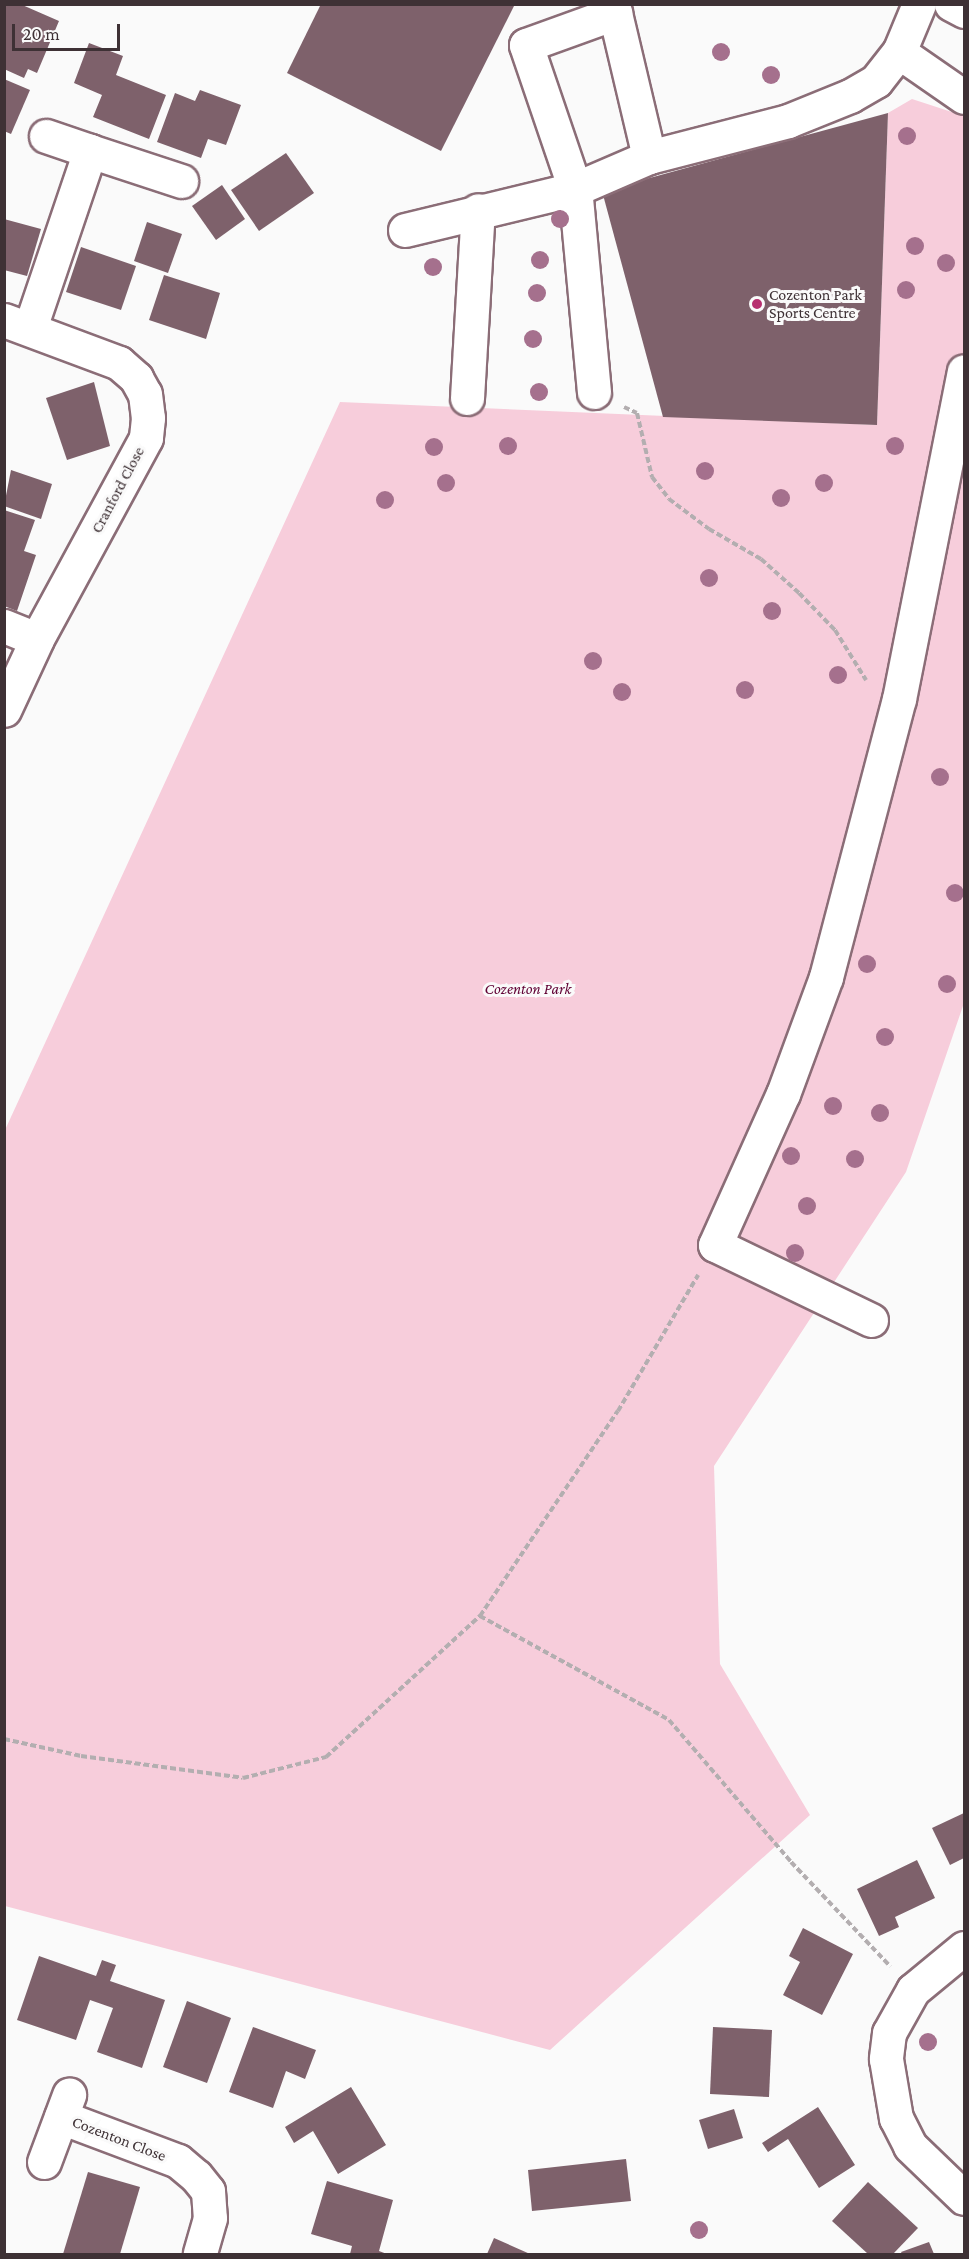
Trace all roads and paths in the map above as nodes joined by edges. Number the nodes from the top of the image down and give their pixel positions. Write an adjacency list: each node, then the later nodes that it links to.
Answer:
1 (919, 4): 5 (street)
2 (951, 4): 4 (street)
3 (614, 8): 9 (street); 11 (street)
4 (964, 11)
5 (899, 52): 6 (street); 9 (street)
6 (964, 97)
7 (46, 136): 8 (street)
8 (90, 151): 10 (street); 14 (street, Cranford Close)
9 (650, 157): 11 (street)
10 (181, 181)
11 (575, 189): 12 (street); 16 (street)
12 (478, 210): 13 (street); 17 (street)
13 (405, 230)
14 (17, 324): 19 (street, Cranford Close)
15 (964, 371): 21 (street)
16 (594, 392): 21 (path)
17 (467, 398)
18 (4, 626): 19 (street)
19 (37, 639): 20 (street, Cranford Close)
20 (4, 710)
21 (893, 719): 22 (street)
22 (716, 1245): 23 (street); 24 (path)
23 (871, 1320)
24 (480, 1616): 25 (path); 27 (path)
25 (4, 1739)
26 (964, 1948): 27 (street)
27 (914, 1990): 29 (street)
28 (44, 2162): 30 (street, Cozenton Close)
29 (964, 2198)
30 (200, 2254)

